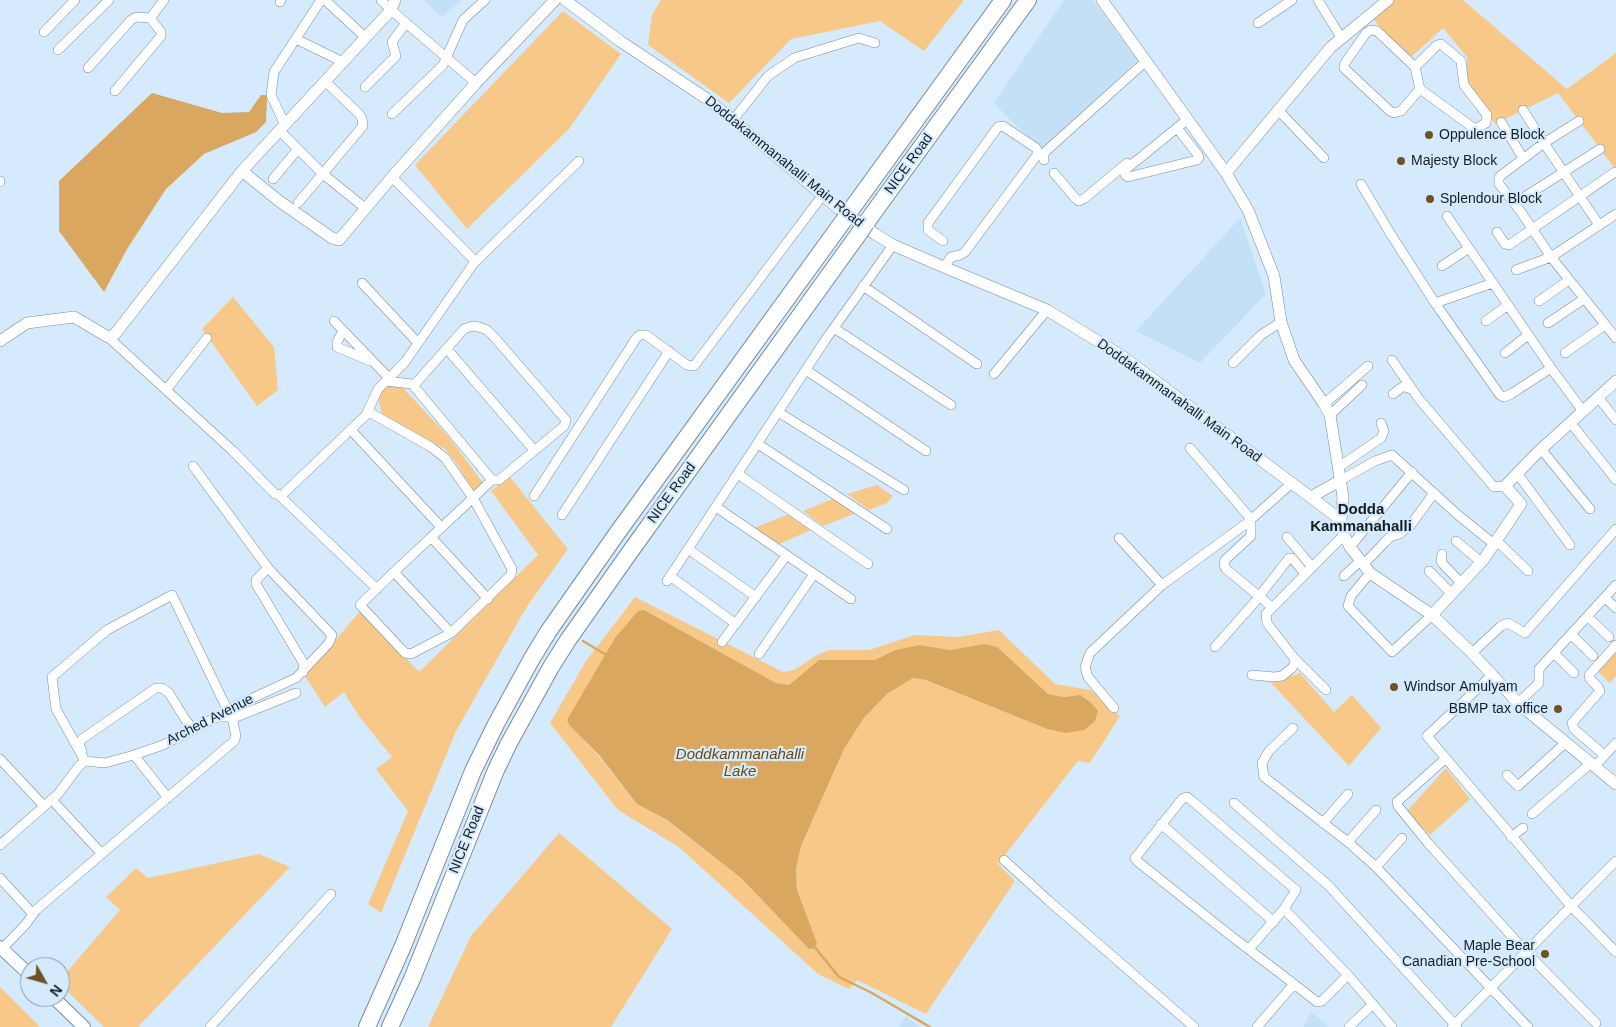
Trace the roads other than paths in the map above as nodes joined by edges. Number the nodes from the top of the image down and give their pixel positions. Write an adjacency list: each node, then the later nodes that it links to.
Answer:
1 (76, 0): 20 (street)
2 (109, 0): 25 (street)
3 (164, 0): 16 (street)
4 (323, 0): 21 (street); 23 (street)
5 (381, 0): 15 (street)
6 (485, 0): 26 (street)
7 (555, 0): 32 (street)
8 (565, 0): 40 (street, Doddakammanahalli Main Road)
9 (1003, 0): 267 (highway, NICE Road)
10 (1028, 0): 268 (highway, NICE Road)
11 (1102, 0): 27 (street)
12 (1292, 0): 18 (street)
13 (1318, 0): 22 (street)
14 (1388, 0): 19 (street)
15 (393, 5): 17 (street); 21 (street)
16 (150, 18): 30 (street); 35 (street)
17 (406, 23): 26 (street); 33 (street)
18 (1258, 23)
19 (1365, 27): 22 (street); 29 (street); 34 (street)
20 (44, 32)
21 (365, 37): 28 (street)
22 (1342, 39): 36 (street)
23 (296, 40): 28 (street); 43 (street)
24 (875, 43): 40 (street)
25 (58, 50)
26 (447, 58): 32 (street); 38 (street)
27 (1146, 61): 39 (street); 50 (street)
28 (343, 62): 31 (street)
29 (1415, 67): 34 (street); 34 (street)
30 (88, 68)
31 (325, 82): 43 (street); 57 (street)
32 (476, 82): 58 (street)
33 (365, 87)
34 (1420, 89)
35 (115, 91)
36 (1278, 110): 48 (street); 53 (street)
37 (1523, 110): 45 (street)
38 (392, 114)
39 (1186, 117): 44 (street); 53 (street); 56 (street)
40 (733, 120): 61 (street, Doddakammanahalli Main Road)
41 (1501, 122): 49 (street)
42 (1579, 122): 45 (street)
43 (282, 128): 46 (street); 52 (street)
44 (1177, 128): 44 (street)
45 (1544, 143): 49 (street); 54 (street)
46 (298, 149): 57 (street); 59 (street)
47 (1600, 149): 54 (street)
48 (1324, 158)
49 (1523, 158): 64 (street)
50 (1044, 160)
51 (579, 161): 75 (street)
52 (242, 171): 65 (street); 96 (street)
53 (1226, 172): 90 (street)
54 (1564, 172): 62 (street); 64 (street)
55 (1615, 172): 62 (street)
56 (1054, 173)
57 (324, 174): 63 (street); 65 (street)
58 (392, 177): 65 (street); 75 (street)
59 (273, 178)
60 (1361, 184): 85 (street)
61 (822, 196): 72 (street, Doddakammanahalli Main Road); 102 (street)
62 (1580, 196): 68 (street); 69 (street)
63 (298, 203)
64 (1514, 203): 69 (street)
65 (364, 208)
66 (1616, 214): 68 (street)
67 (1447, 216): 73 (street)
68 (1599, 225): 74 (street)
69 (1532, 228): 70 (street); 74 (street)
70 (1497, 232)
71 (942, 241): 77 (street)
72 (893, 245): 77 (street, Doddakammanahalli Main Road); 82 (street)
73 (1470, 248): 76 (street); 80 (street)
74 (1551, 257): 78 (street); 79 (street)
75 (474, 263): 100 (street)
76 (1442, 266)
77 (944, 267): 87 (street, Doddakammanahalli Main Road)
78 (1516, 270)
79 (1569, 280): 83 (street); 84 (street)
80 (1493, 283): 85 (street); 86 (street)
81 (362, 284): 100 (street)
82 (863, 286): 93 (street); 108 (street)
83 (1584, 299): 91 (street); 92 (street)
84 (1539, 301)
85 (1435, 303): 110 (street)
86 (1508, 305): 89 (street); 95 (street)
87 (1047, 310): 112 (street); 144 (street, Doddakammanahalli Main Road)
88 (334, 321): 94 (street)
89 (1486, 321)
90 (1281, 322): 107 (street); 122 (street)
91 (1548, 323)
92 (1605, 325): 98 (street); 104 (street)
93 (834, 328): 111 (street); 121 (street)
94 (343, 331): 106 (street); 106 (street)
95 (1528, 335): 103 (street); 110 (street)
96 (108, 337): 99 (street); 118 (street)
97 (208, 338): 118 (street)
98 (1616, 338)
99 (0, 341)
100 (418, 343): 113 (street)
101 (447, 349): 115 (street); 134 (street); 134 (street)
102 (669, 352): 149 (street); 154 (street)
103 (1505, 353)
104 (1565, 353)
105 (1392, 360): 117 (street)
106 (373, 362): 113 (street)
107 (1233, 363)
108 (977, 364)
109 (1368, 366): 122 (street)
110 (1551, 368): 123 (street)
111 (806, 370): 125 (street); 135 (street)
112 (994, 374)
113 (387, 380): 115 (street); 124 (street)
114 (1616, 381): 120 (street)
115 (412, 384): 141 (street)
116 (1362, 385): 126 (street)
117 (1411, 389): 119 (street); 145 (street)
118 (166, 390): 148 (street)
119 (1393, 394)
120 (1598, 397): 123 (street); 127 (street)
121 (951, 404)
122 (1324, 404): 126 (street)
123 (1582, 410): 128 (street)
124 (369, 412): 130 (street); 151 (street)
125 (778, 412): 131 (street); 146 (street)
126 (1330, 416): 137 (street)
127 (1616, 420)
128 (1570, 422): 133 (street); 143 (street)
129 (1381, 423): 137 (street)
130 (351, 430): 148 (street); 157 (street)
131 (758, 444): 140 (street); 158 (street)
132 (1190, 448): 155 (street)
133 (1541, 449): 139 (street); 153 (street)
134 (534, 450): 141 (street)
135 (926, 451)
136 (193, 466): 175 (street)
137 (1338, 467): 142 (street)
138 (1412, 472): 142 (street); 147 (street); 167 (street)
139 (1517, 473): 145 (street); 166 (street)
140 (738, 474): 152 (street); 172 (street)
141 (492, 480): 151 (street)
142 (1341, 480): 150 (street); 156 (street)
143 (1616, 480)
144 (1292, 483): 150 (street, Doddakammanahalli Main Road); 155 (street)
145 (1505, 486): 165 (street)
146 (904, 490)
147 (1434, 493): 165 (street); 173 (street)
148 (279, 495): 185 (street)
149 (534, 496)
150 (1311, 497): 156 (street, Doddakammanahalli Main Road)
151 (473, 498): 157 (street); 190 (street)
152 (716, 507): 168 (street); 170 (street)
153 (1590, 509)
154 (562, 516)
155 (1251, 519): 183 (street); 188 (street)
156 (1341, 520): 160 (street)
157 (441, 528): 162 (street)
158 (887, 529)
159 (1616, 529): 203 (street)
160 (1344, 535): 167 (street); 174 (street)
161 (1287, 537): 174 (street)
162 (431, 538): 178 (street); 190 (street)
163 (1120, 538): 183 (street)
164 (1456, 541): 171 (street)
165 (1496, 543): 171 (street); 177 (street)
166 (1570, 545)
167 (1350, 547): 173 (street)
168 (688, 550): 187 (street); 196 (street)
169 (1442, 554): 182 (street)
170 (786, 556): 179 (street); 187 (street)
171 (1481, 562): 182 (street)
172 (868, 564)
173 (1365, 566): 181 (street); 194 (street); 194 (street)
174 (1312, 567): 180 (street)
175 (268, 568): 208 (street); 208 (street, Arched Avenue)
176 (1429, 571): 186 (street)
177 (1528, 571)
178 (394, 572): 185 (street); 197 (street)
179 (814, 574): 191 (street); 205 (street)
180 (1305, 574): 188 (street); 192 (street)
181 (1344, 576)
182 (1462, 584): 186 (street)
183 (1162, 585): 215 (street)
184 (1616, 585): 189 (street)
185 (377, 589): 197 (street)
186 (1452, 594): 194 (street)
187 (756, 596): 196 (street)
188 (1259, 597): 192 (street); 202 (street)
189 (1604, 598): 193 (street); 195 (street)
190 (488, 599): 197 (street)
191 (851, 600)
192 (1272, 607): 207 (street)
193 (1616, 608)
194 (1432, 615): 203 (street)
195 (1588, 617): 198 (street); 199 (street)
196 (736, 624): 200 (street)
197 (451, 633)
198 (1571, 634): 204 (street); 206 (street)
199 (1609, 637)
200 (722, 642)
201 (1616, 645): 221 (street)
202 (1215, 647)
203 (1472, 653): 211 (street)
204 (1554, 653): 209 (street); 214 (street)
205 (758, 654)
206 (1593, 656)
207 (1294, 658): 210 (street); 212 (street)
208 (303, 672): 216 (street, Arched Avenue)
209 (1574, 673)
210 (1252, 675)
211 (1492, 675): 214 (street); 223 (street)
212 (1326, 690)
213 (296, 694): 216 (street)
214 (1518, 703): 219 (street)
215 (1114, 708)
216 (227, 715): 218 (street, Arched Avenue); 224 (street); 230 (street)
217 (1293, 728): 236 (street)
218 (194, 730): 222 (street, Arched Avenue); 224 (street)
219 (1564, 741): 226 (street); 227 (street)
220 (1616, 743): 221 (street)
221 (1602, 753): 226 (street)
222 (134, 755): 224 (street, Arched Avenue); 230 (street)
223 (1445, 759): 239 (street); 255 (street)
224 (85, 761): 231 (street)
225 (1, 762): 233 (street)
226 (1592, 764): 228 (street); 235 (street)
227 (1507, 775)
228 (1616, 784)
229 (1348, 794): 236 (street)
230 (168, 798): 243 (street)
231 (52, 800): 233 (street); 243 (street)
232 (1234, 803): 264 (street)
233 (44, 806): 242 (street)
234 (1376, 810): 241 (street)
235 (1532, 814)
236 (1323, 822): 241 (street)
237 (1161, 824): 250 (street); 252 (street); 254 (street)
238 (1523, 828): 239 (street)
239 (1511, 837): 249 (street)
240 (1402, 838): 246 (street)
241 (1348, 842): 246 (street)
242 (0, 845)
243 (102, 854): 251 (street)
244 (1004, 860): 269 (street)
245 (1616, 862): 249 (street)
246 (1376, 867): 260 (street)
247 (0, 878): 251 (street)
248 (331, 894): 266 (street)
249 (1571, 906): 255 (street); 256 (street)
250 (1284, 909): 252 (street); 258 (street)
251 (33, 914): 253 (street)
252 (1274, 922): 254 (street)
253 (1, 948): 257 (main road)
254 (1249, 949): 259 (street)
255 (1526, 952): 260 (street); 263 (street)
256 (1616, 952)
257 (20, 966)
258 (1348, 975): 259 (street); 261 (street)
259 (1294, 984): 270 (street)
260 (1490, 988): 264 (street); 273 (street)
261 (1373, 1004): 271 (street); 272 (street)
262 (63, 1007): 265 (main road)
263 (1596, 1023)
264 (1455, 1026)
265 (84, 1027)
266 (210, 1027)
267 (367, 1027)
268 (390, 1027)
269 (1194, 1027)
270 (1257, 1027)
271 (1349, 1027)
272 (1392, 1027)
273 (1528, 1027)

